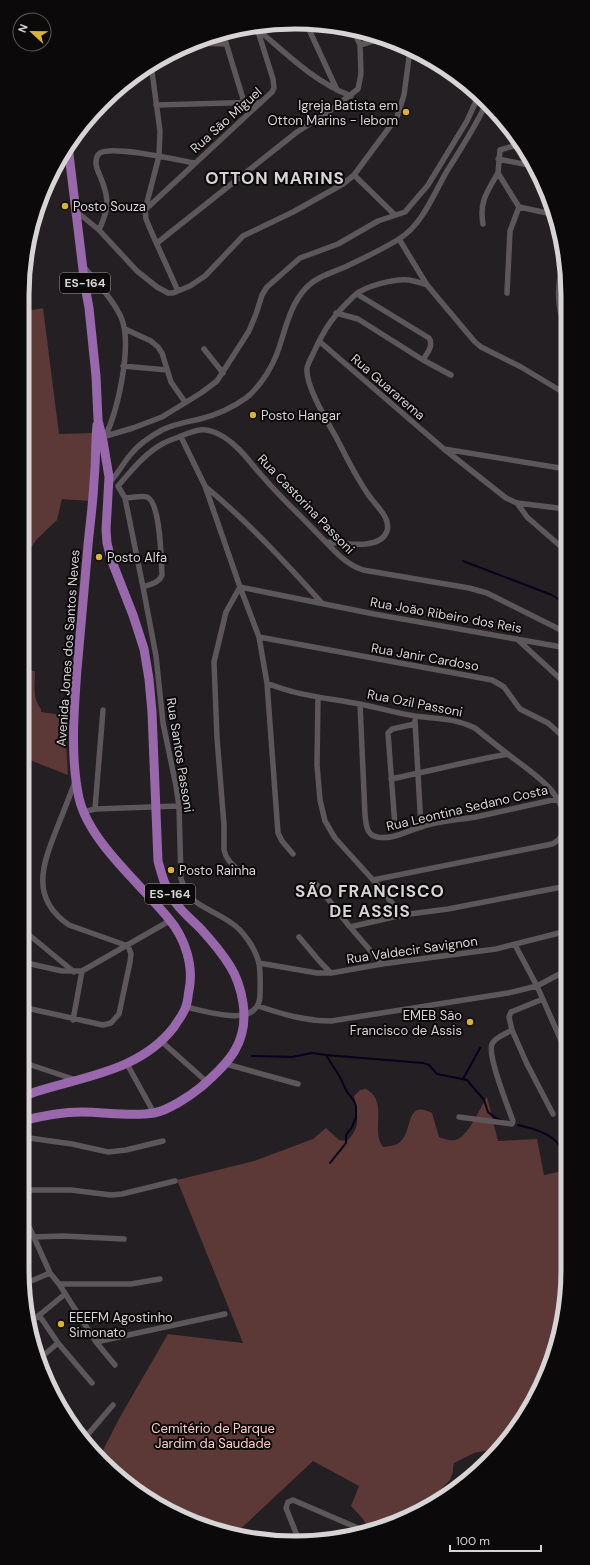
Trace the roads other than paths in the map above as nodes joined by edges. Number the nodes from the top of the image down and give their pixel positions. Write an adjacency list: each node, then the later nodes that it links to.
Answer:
1 (309, 30): 12 (street)
2 (257, 31): 16 (street, Rua São Miguel)
3 (261, 31): 12 (street)
4 (356, 36): 9 (street)
5 (224, 38): 8 (street)
6 (374, 41): 9 (street)
7 (208, 43): 8 (street)
8 (226, 44): 15 (street)
9 (360, 45): 13 (street)
10 (409, 54): 26 (street)
11 (152, 71): 17 (street)
12 (338, 90): 13 (street)
13 (351, 96): 35 (street)
14 (477, 101): 31 (street)
15 (244, 102): 16 (street); 17 (street)
16 (261, 102): 23 (street, Rua São Miguel)
17 (156, 105): 21 (street)
18 (484, 108): 34 (street)
19 (515, 146): 22 (street)
20 (69, 155): 29 (highway, ES-164)
21 (159, 156): 23 (street); 28 (street); 33 (street)
22 (498, 159): 24 (street); 25 (street)
23 (194, 163): 28 (street, Rua São Miguel)
24 (527, 165)
25 (498, 173): 27 (street); 32 (street)
26 (354, 175): 31 (street); 39 (street)
27 (520, 207): 30 (street); 40 (street)
28 (145, 210): 35 (street)
29 (76, 211): 33 (street); 36 (highway, ES-164)
30 (548, 213)
31 (395, 215): 50 (street)
32 (483, 224)
33 (99, 230): 39 (street)
34 (399, 239): 38 (street); 61 (street)
35 (157, 243): 39 (street)
36 (82, 266): 44 (street); 54 (highway, ES-164)
37 (560, 276): 43 (street)
38 (427, 285): 41 (street); 52 (street)
39 (178, 291)
40 (507, 293)
41 (357, 294): 42 (street); 47 (street)
42 (336, 313): 45 (street); 47 (street)
43 (561, 315)
44 (125, 329): 48 (street); 49 (street)
45 (319, 341): 57 (street, Rua Guararema); 66 (street)
46 (204, 349): 50 (street)
47 (423, 360): 51 (street)
48 (124, 366): 49 (street); 56 (street)
49 (166, 370): 53 (street)
50 (223, 373): 53 (street)
51 (450, 375)
52 (561, 391)
53 (185, 402): 56 (street)
54 (98, 420): 56 (highway, ES-164); 58 (highway, Avenida Jones dos Santos Neves / ES-164)
55 (181, 437): 61 (street, Rua Castorina Passoni); 62 (street); 66 (street, Rua Castorina Passoni)
56 (105, 438): 59 (highway, ES-164)
57 (444, 449): 60 (street); 64 (street, Rua Guararema)
58 (94, 463): 59 (highway); 86 (highway, Avenida Jones dos Santos Neves / ES-164)
59 (108, 466): 61 (highway, ES-164)
60 (561, 468)
61 (112, 486): 63 (street, Rua Santos Passoni); 90 (highway, ES-164)
62 (205, 486): 69 (street); 70 (street)
63 (125, 498): 68 (street, Rua Santos Passoni); 68 (street)
64 (516, 503): 65 (street); 67 (street)
65 (561, 508)
66 (326, 542): 71 (street, Rua Castorina Passoni)
67 (561, 547)
68 (143, 587): 88 (street, Rua Santos Passoni)
69 (240, 587): 70 (street, Rua João Ribeiro dos Reis); 72 (street); 97 (street)
70 (321, 603): 73 (street, Rua João Ribeiro dos Reis)
71 (561, 630)
72 (259, 637): 76 (street); 82 (street, Rua Janir Cardoso)
73 (518, 639): 74 (street, Rua João Ribeiro dos Reis); 75 (street)
74 (561, 647)
75 (561, 679)
76 (267, 684): 77 (street, Rua Ozil Passoni); 96 (street)
77 (318, 697): 78 (street, Rua Ozil Passoni); 98 (street)
78 (360, 704): 80 (street, Rua Ozil Passoni); 94 (street, Rua Leontina Sedano Costa)
79 (103, 710): 91 (street)
80 (415, 716): 81 (street); 83 (street, Rua Ozil Passoni)
81 (415, 724): 84 (street); 85 (street)
82 (561, 735)
83 (508, 754): 84 (street); 87 (street, Rua Ozil Passoni)
84 (418, 774): 85 (street); 94 (street)
85 (391, 779): 93 (street)
86 (76, 781): 92 (highway, Avenida Jones dos Santos Neves / ES-164); 108 (street)
87 (557, 799): 89 (street, Rua Ozil Passoni); 94 (street, Rua Leontina Sedano Costa)
88 (179, 806): 90 (street); 109 (street, Rua Santos Passoni)
89 (561, 807)
90 (155, 808): 91 (street); 121 (highway, ES-164)
91 (95, 809): 92 (street)
92 (83, 812): 102 (highway, Avenida Jones dos Santos Neves / ES-164)
93 (395, 826)
94 (421, 827)
95 (561, 836): 98 (street, Rua Ozil Passoni)
96 (293, 854)
97 (237, 869)
98 (373, 880): 101 (street)
99 (316, 884): 103 (street)
100 (561, 887): 101 (street)
101 (402, 915): 103 (street)
102 (171, 920): 108 (street); 119 (highway, Avenida Jones dos Santos Neves / ES-164)
103 (350, 927): 111 (street)
104 (561, 933): 107 (street, Rua Valdecir Savignon)
105 (29, 935): 113 (street)
106 (300, 937): 114 (street)
107 (515, 945): 111 (street, Rua Valdecir Savignon); 116 (street)
108 (128, 946): 112 (street); 122 (street)
109 (258, 963): 114 (street, Rua Valdecir Savignon); 118 (street, Rua Santos Passoni)
110 (29, 964): 113 (street)
111 (382, 964): 114 (street, Rua Valdecir Savignon)
112 (82, 971): 113 (street); 122 (street)
113 (74, 972)
114 (331, 973)
115 (561, 973): 116 (street)
116 (537, 986): 117 (street); 118 (street)
117 (543, 999): 123 (street); 124 (street)
118 (258, 1006): 121 (street)
119 (186, 1007): 121 (street); 125 (highway, Avenida Jones dos Santos Neves / ES-164)
120 (29, 1009): 122 (street)
121 (245, 1016): 128 (highway, ES-164)
122 (73, 1020)
123 (512, 1030): 134 (street); 135 (street)
124 (561, 1040)
125 (161, 1041): 127 (highway, Avenida Jones dos Santos Neves / ES-164); 130 (street)
126 (29, 1064): 129 (street)
127 (127, 1064): 129 (highway, Avenida Jones dos Santos Neves / ES-164); 133 (street)
128 (226, 1064): 130 (highway, ES-164); 131 (street)
129 (76, 1080): 132 (highway, Avenida Jones dos Santos Neves / ES-164)
130 (206, 1082): 133 (highway, ES-164)
131 (298, 1084)
132 (29, 1095)
133 (154, 1113): 136 (highway, ES-164)
134 (553, 1114)
135 (459, 1117)
136 (29, 1119)
137 (29, 1137): 138 (street)
138 (163, 1141)
139 (175, 1181): 140 (street)
140 (29, 1190)
141 (29, 1228): 142 (street)
142 (33, 1237): 143 (street); 144 (street)
143 (124, 1239)
144 (50, 1273): 146 (street); 147 (street)
145 (160, 1279): 147 (street)
146 (30, 1282)
147 (59, 1284): 148 (street)
148 (66, 1294): 150 (street); 153 (street)
149 (225, 1314): 153 (street)
150 (39, 1315): 151 (street); 152 (street)
151 (34, 1320)
152 (58, 1342): 154 (street); 156 (street)
153 (96, 1342): 155 (street)
154 (43, 1356)
155 (115, 1365)
156 (92, 1383)
157 (113, 1405): 158 (street)
158 (87, 1435)
159 (358, 1528): 160 (street)
160 (297, 1536)

